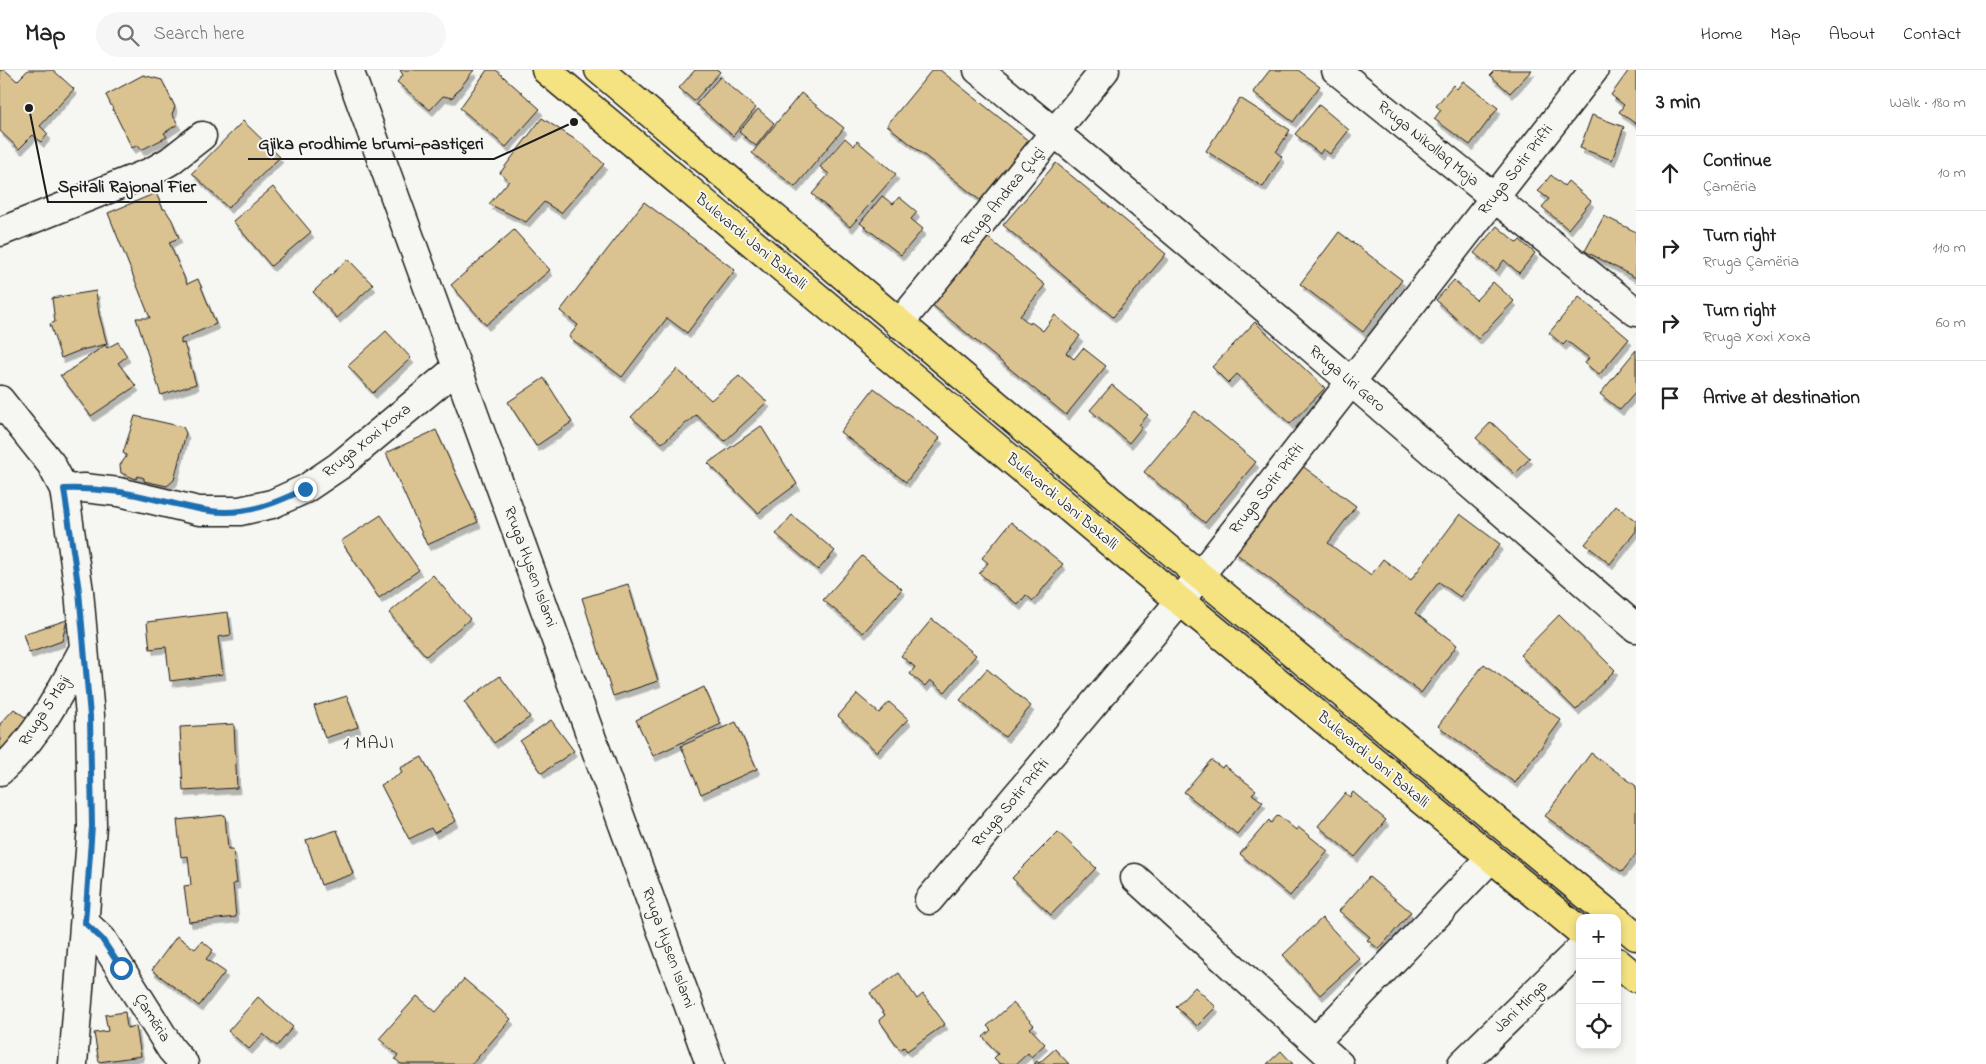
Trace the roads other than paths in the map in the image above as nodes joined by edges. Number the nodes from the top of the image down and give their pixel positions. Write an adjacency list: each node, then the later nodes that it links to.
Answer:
1 (349, 70): 14 (street, Rruga Hysen Islami)
2 (546, 70): 19 (main road, Bulevardi Jani Bakalli)
3 (599, 70): 13 (main road, Bulevardi Jani Bakalli)
4 (978, 70): 8 (street, Rruga Liri Gero)
5 (1105, 70): 8 (street, Rruga Andrea Çuçi)
6 (1336, 70): 10 (street, Rruga Nikollaq Moja)
7 (1594, 70): 10 (street, Rruga Sotir Prifti)
8 (1056, 133): 13 (street, Rruga Andrea Çuçi); 15 (street, Rruga Liri Gero)
9 (202, 136): 11 (street)
10 (1494, 197): 12 (street, Rruga Nikollaq Moja); 15 (street, Rruga Sotir Prifti)
11 (0, 232)
12 (1636, 312)
13 (899, 324): 18 (main road, Bulevardi Jani Bakalli)
14 (458, 368): 17 (street, Rruga Xoxi Xoxa); 37 (street, Rruga Hysen Islami)
15 (1351, 382): 18 (street, Rruga Sotir Prifti); 20 (street, Rruga Liri Gero)
16 (0, 400): 17 (street)
17 (64, 489): 21 (street)
18 (1199, 575): 19 (street, Rruga Sotir Prifti); 26 (main road, Bulevardi Jani Bakalli)
19 (1180, 601): 23 (main road, Bulevardi Jani Bakalli); 25 (street, Rruga Sotir Prifti)
20 (1636, 628)
21 (84, 648): 22 (street, Rruga 5 Maji); 27 (street)
22 (0, 771)
23 (1491, 858): 29 (main road, Bulevardi Jani Bakalli); 34 (street)
24 (1135, 878): 34 (street)
25 (929, 900)
26 (1609, 914)
27 (85, 923): 35 (street); 36 (street, Çamëria)
28 (1621, 924): 30 (main road, Bulevardi Jani Bakalli)
29 (1576, 928)
30 (1636, 936)
31 (1576, 953): 39 (street, Jani Minga)
32 (1621, 965): 33 (main road)
33 (1636, 978)
34 (1315, 1042): 38 (street)
35 (73, 1064)
36 (184, 1064)
37 (710, 1064)
38 (1338, 1064)
39 (1462, 1064)

